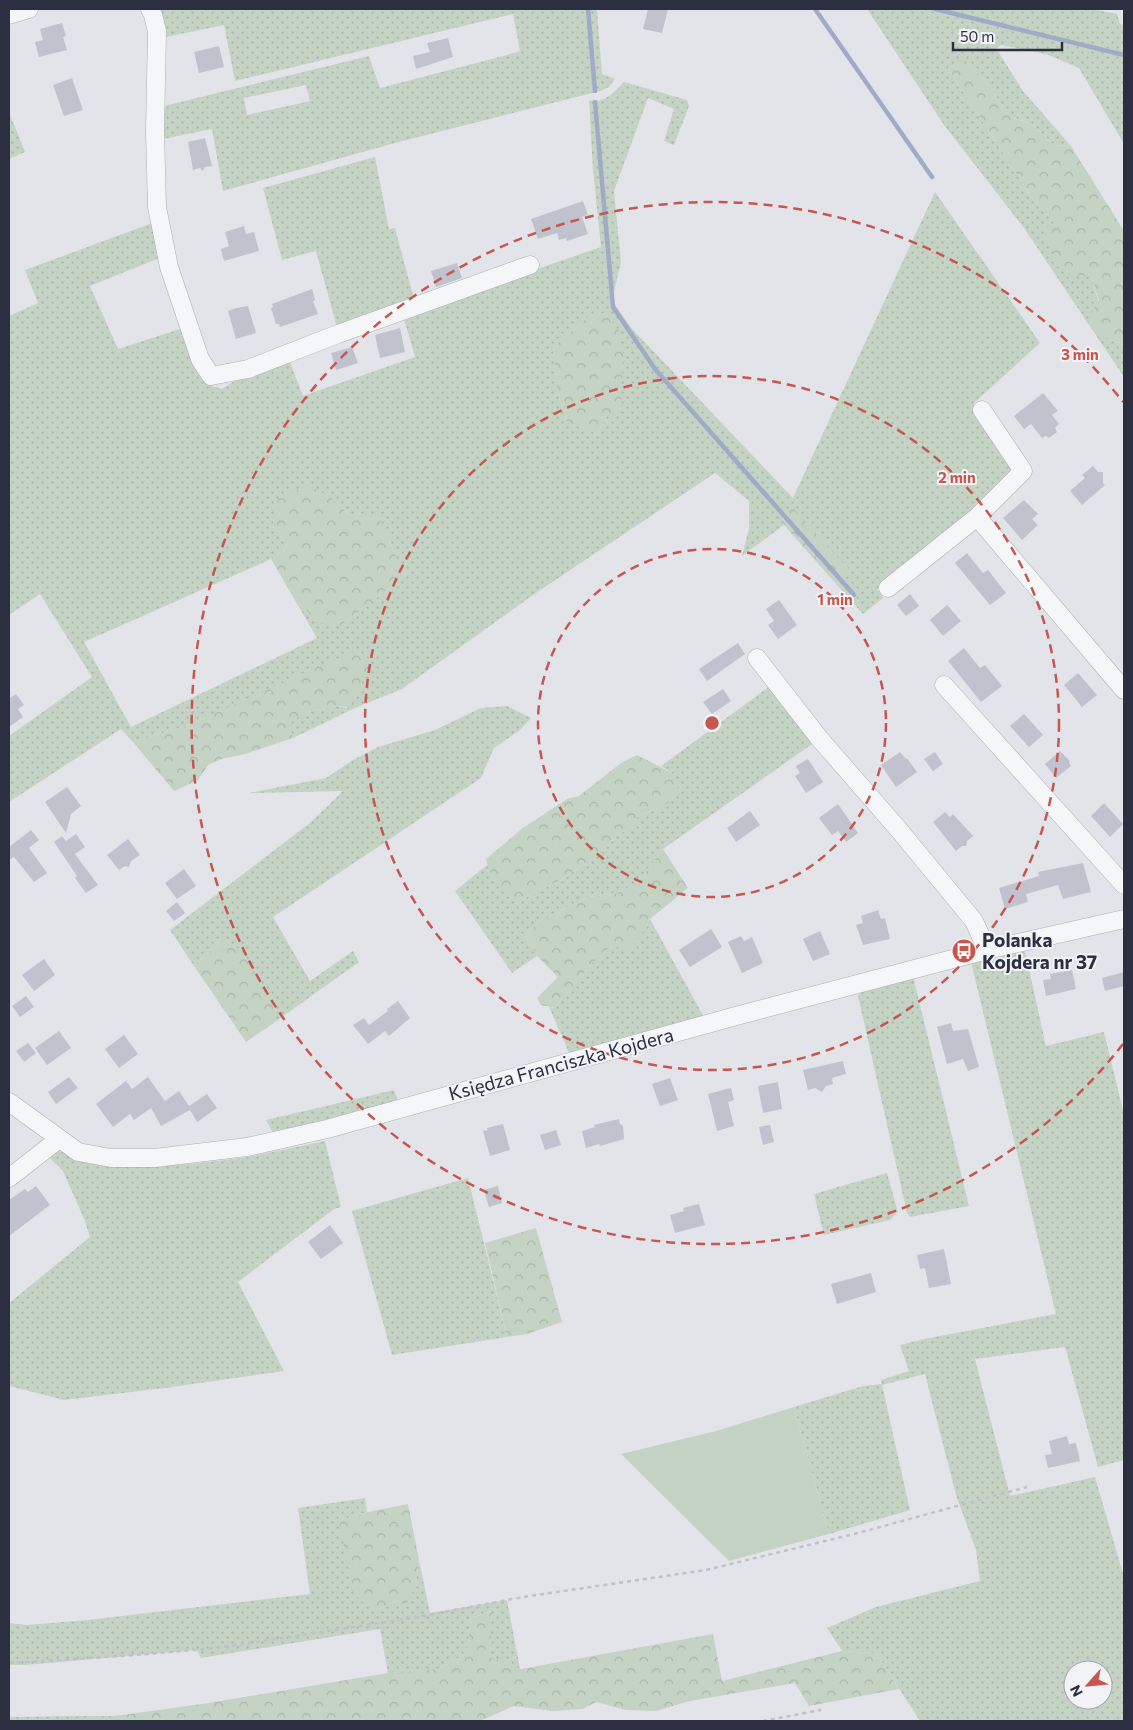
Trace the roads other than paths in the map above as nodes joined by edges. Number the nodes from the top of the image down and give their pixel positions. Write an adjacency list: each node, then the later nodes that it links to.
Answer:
1 (29, 9): 3 (street)
2 (150, 9): 4 (street)
3 (9, 15)
4 (530, 265)
5 (982, 410): 6 (street)
6 (977, 517): 7 (street); 10 (street)
7 (888, 588)
8 (757, 658): 13 (street)
9 (944, 684): 11 (street)
10 (1124, 690)
11 (1124, 884)
12 (1124, 919): 13 (street, Księdza Franciszka Kojdera)
13 (987, 950): 15 (street, Księdza Franciszka Kojdera)
14 (9, 1102): 15 (street, Księdza Franciszka Kojdera)
15 (59, 1139): 16 (street)
16 (9, 1178)

